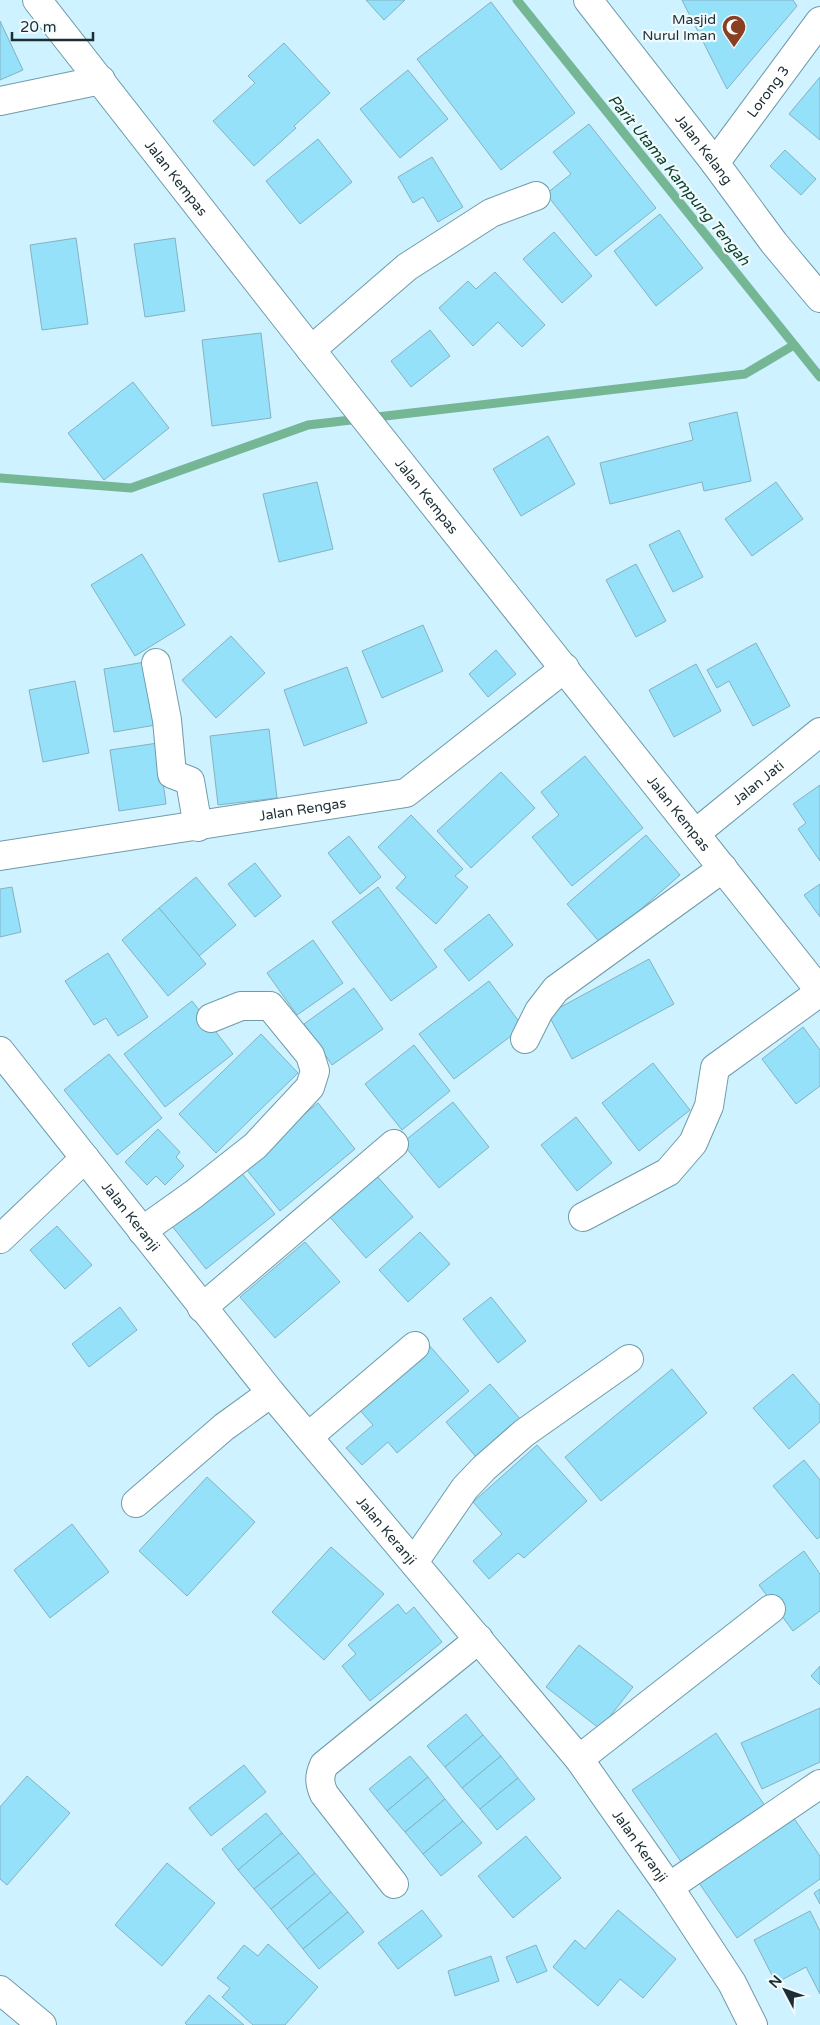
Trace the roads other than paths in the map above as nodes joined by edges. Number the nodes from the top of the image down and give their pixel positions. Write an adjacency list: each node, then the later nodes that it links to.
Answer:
1 (37, 0): 4 (street, Jalan Kempas)
2 (588, 0): 6 (street, Jalan Kelang)
3 (819, 24): 6 (street, Lorong 3)
4 (101, 80): 5 (street); 9 (street, Jalan Kempas)
5 (0, 101)
6 (715, 163): 8 (street, Jalan Kelang)
7 (536, 196): 9 (street)
8 (820, 298)
9 (311, 350): 11 (street, Jalan Kempas)
10 (156, 663): 13 (street)
11 (565, 668): 13 (street, Jalan Rengas); 14 (street, Jalan Kempas)
12 (820, 732): 14 (street, Jalan Jati)
13 (198, 827): 15 (street, Jalan Rengas)
14 (696, 833): 16 (street, Jalan Kempas)
15 (0, 856)
16 (723, 868): 17 (street, Jalan Kempas); 19 (street)
17 (820, 991): 23 (street)
18 (211, 1018): 24 (street)
19 (525, 1039)
20 (0, 1051): 22 (street, Jalan Keranji)
21 (394, 1144): 26 (street)
22 (85, 1158): 24 (street, Jalan Keranji); 25 (street)
23 (583, 1218)
24 (142, 1232): 26 (street, Jalan Keranji)
25 (0, 1240)
26 (202, 1308): 29 (street, Jalan Keranji)
27 (416, 1346): 30 (street)
28 (629, 1359): 32 (street)
29 (271, 1393): 30 (street, Jalan Keranji); 31 (street)
30 (308, 1437): 32 (street, Jalan Keranji)
31 (136, 1502)
32 (414, 1562): 34 (street, Jalan Keranji)
33 (771, 1609): 35 (street)
34 (478, 1639): 35 (street, Jalan Keranji); 37 (street)
35 (579, 1759): 38 (street, Jalan Keranji)
36 (820, 1784): 38 (street)
37 (394, 1884)
38 (669, 1887): 41 (street, Jalan Keranji)
39 (0, 1990): 40 (street)
40 (42, 2025)
41 (753, 2025)

